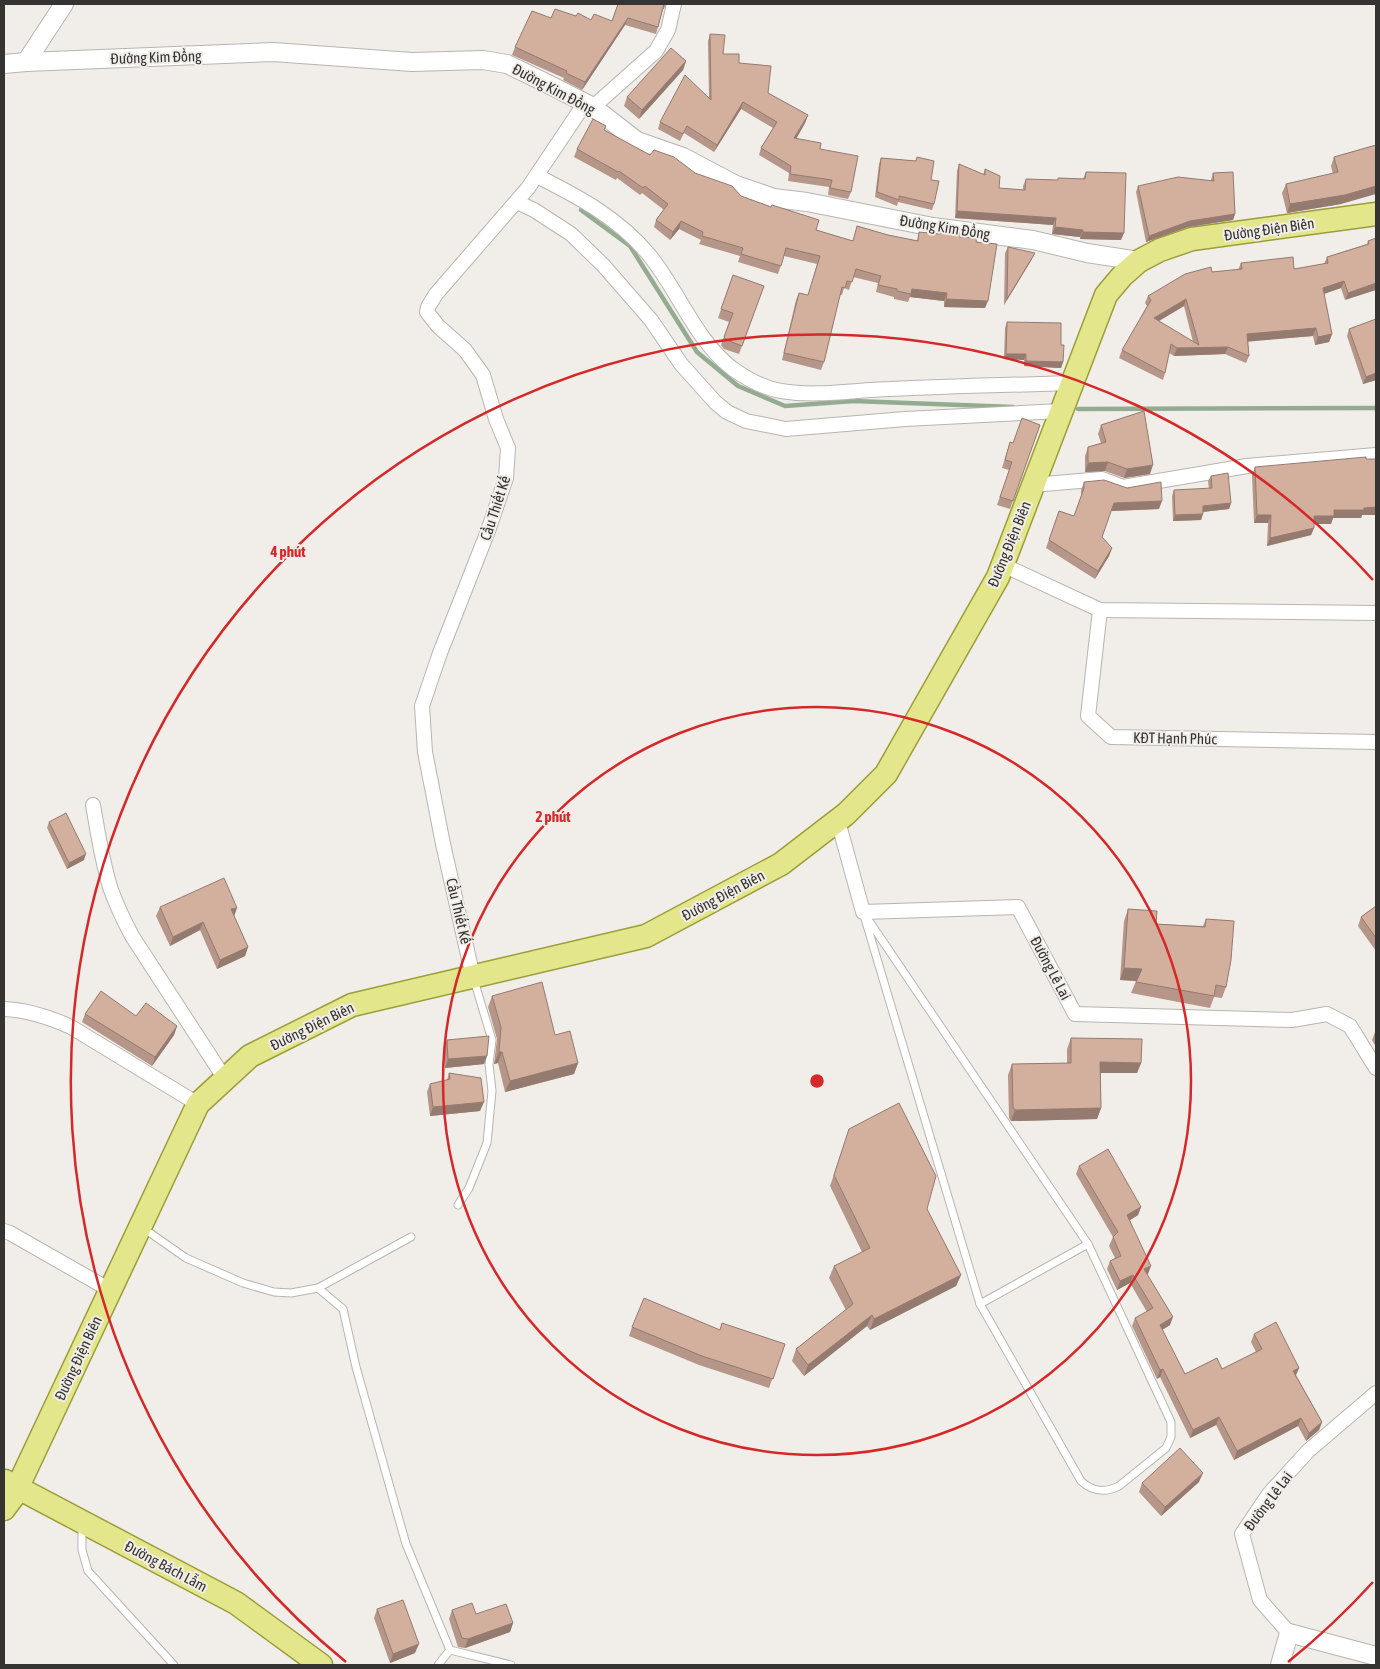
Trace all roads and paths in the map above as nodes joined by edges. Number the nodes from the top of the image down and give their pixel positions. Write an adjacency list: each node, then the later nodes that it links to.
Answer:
1 (64, 4): 3 (street)
2 (674, 4): 5 (street, Cầu Thiết Kế)
3 (26, 62): 4 (street, Đường Kim Đồng); 5 (street, Đường Kim Đồng)
4 (4, 64)
5 (589, 105): 6 (street, Cầu Thiết Kế); 9 (street, Đường Kim Đồng)
6 (537, 176): 7 (street, Cầu Thiết Kế); 10 (street)
7 (517, 202): 11 (street); 21 (street, Cầu Thiết Kế)
8 (1376, 214): 9 (main road, Đường Điện Biên)
9 (1139, 261): 10 (main road, Đường Điện Biên)
10 (1072, 383): 11 (main road, Đường Điện Biên)
11 (1061, 412): 13 (main road, Đường Điện Biên)
12 (1376, 455): 13 (street)
13 (1033, 485): 14 (main road, Đường Điện Biên)
14 (1003, 565): 15 (street); 19 (main road, Đường Điện Biên)
15 (1100, 610): 16 (street); 17 (street, KĐT Hạnh Phúc)
16 (1376, 613)
17 (1376, 742)
18 (93, 805): 24 (street)
19 (838, 821): 20 (street); 21 (main road, Đường Điện Biên)
20 (863, 912): 23 (street, Đường Lê Lai); 30 (lane); 33 (lane)
21 (474, 977): 24 (main road, Đường Điện Biên); 26 (lane)
22 (4, 1008): 25 (street)
23 (1376, 1068)
24 (225, 1079): 25 (main road, Đường Điện Biên)
25 (198, 1104): 27 (main road, Đường Điện Biên)
26 (458, 1205)
27 (141, 1227): 31 (lane); 32 (main road, Đường Điện Biên)
28 (4, 1231): 32 (street)
29 (411, 1237): 31 (lane)
30 (1088, 1244): 33 (lane); 33 (lane)
31 (318, 1288): 39 (lane)
32 (110, 1290): 35 (main road, Đường Điện Biên)
33 (980, 1304)
34 (1376, 1393): 38 (street, Đường Lê Lai)
35 (11, 1484): 36 (main road, Đường Điện Biên); 37 (main road, Đường Bách Lẫm)
36 (4, 1509)
37 (82, 1521): 41 (lane); 42 (main road, Đường Bách Lẫm)
38 (1289, 1633): 40 (street); 45 (street)
39 (450, 1650): 43 (lane); 44 (lane)
40 (1376, 1656)
41 (174, 1665)
42 (321, 1665)
43 (438, 1665)
44 (511, 1665)
45 (1280, 1665)

